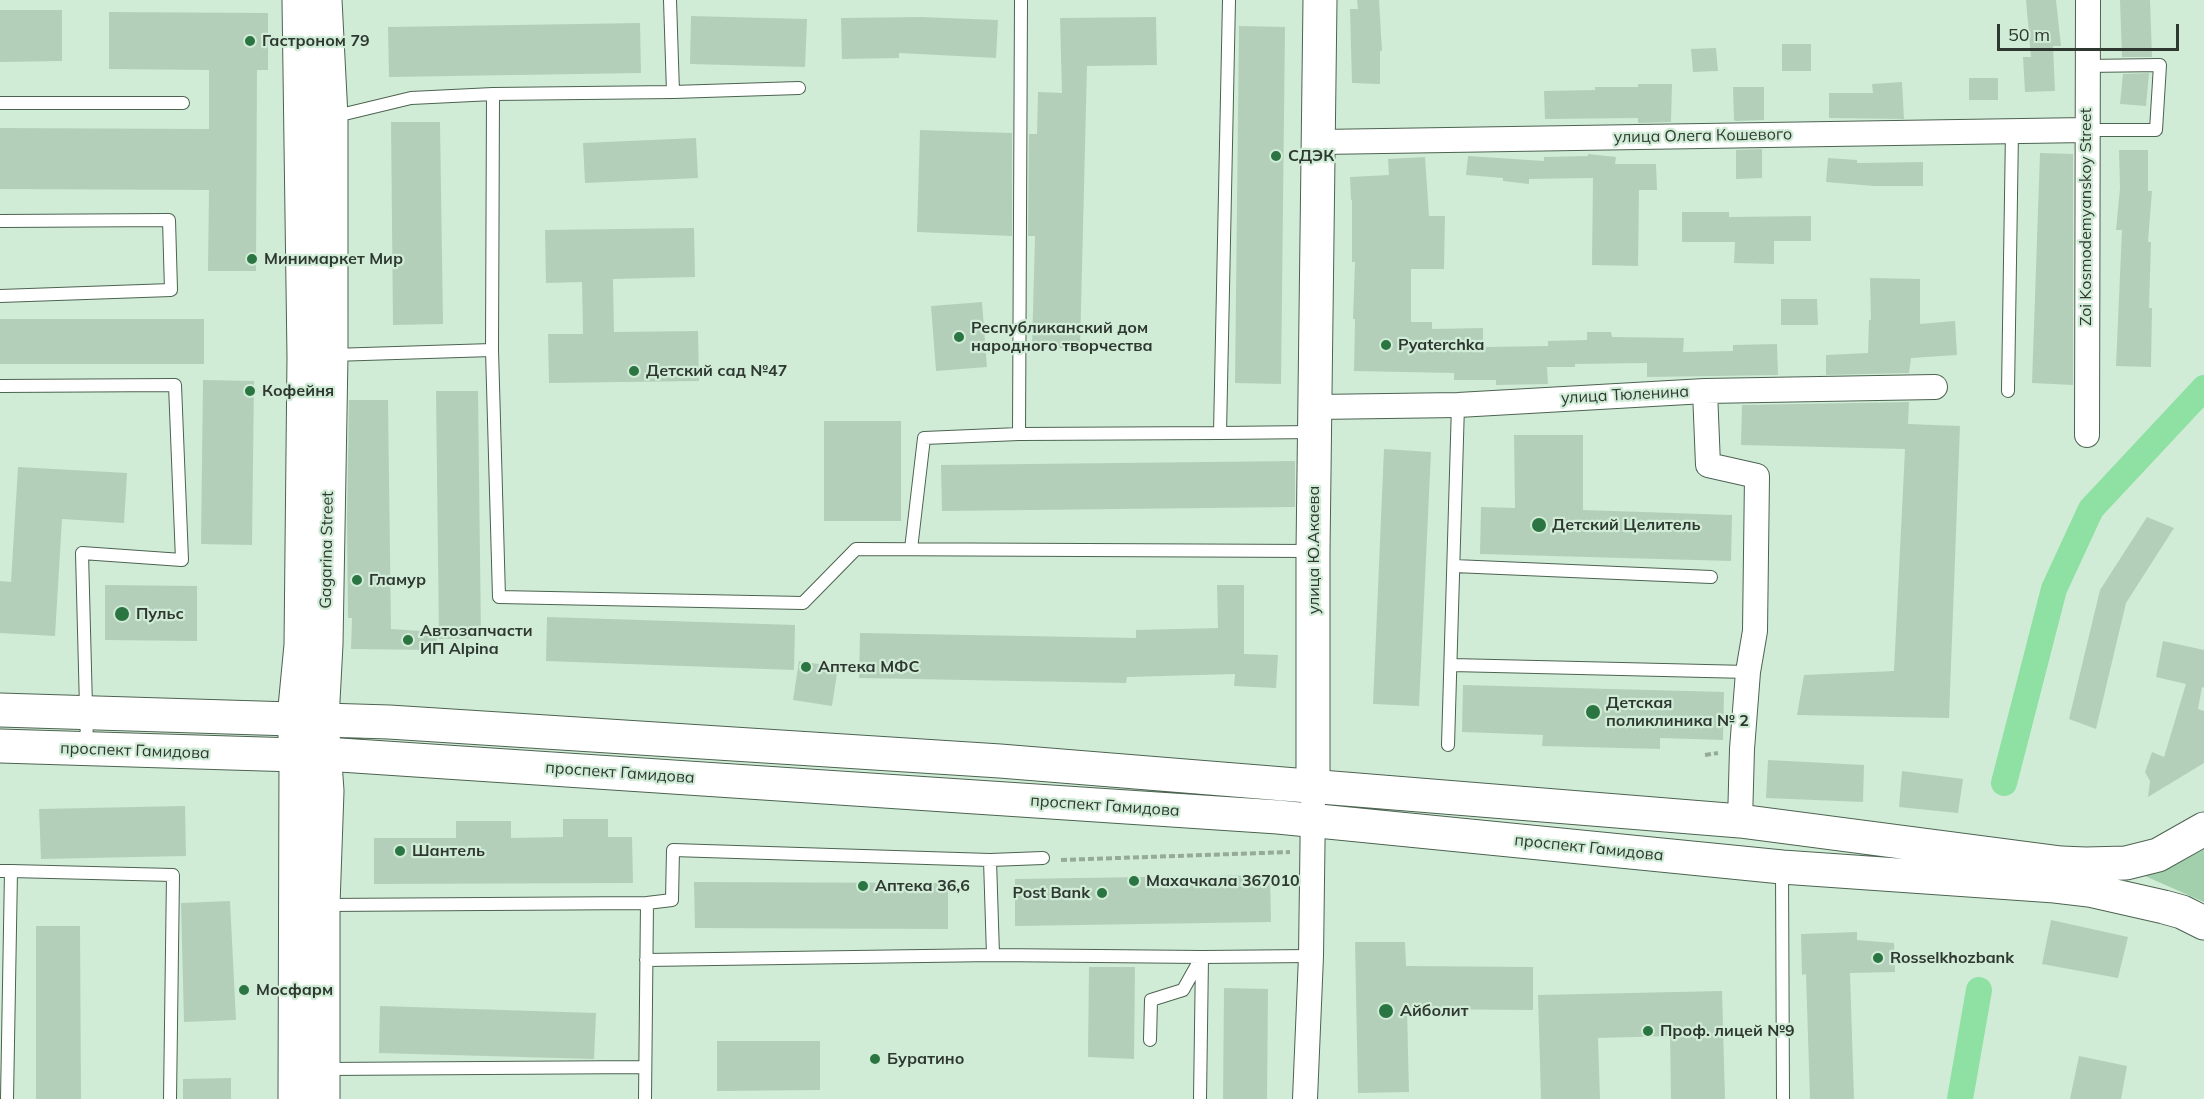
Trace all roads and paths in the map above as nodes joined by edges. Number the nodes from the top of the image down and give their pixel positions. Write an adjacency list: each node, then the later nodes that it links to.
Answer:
1 (299, 0): 14 (main road, Gagarina Street)
2 (325, 0): 14 (main road, Gagarina Street)
3 (670, 0): 10 (lane)
4 (1021, 0): 29 (lane)
5 (1229, 0): 28 (lane)
6 (1320, 0): 17 (main road, улица Ю.Акаева)
7 (2088, 0): 8 (street, Zoi Kosmodemyanskoy Street)
8 (2086, 66): 15 (street, Zoi Kosmodemyanskoy Street); 15 (lane)
9 (799, 88): 10 (lane)
10 (673, 92): 11 (lane)
11 (493, 94): 14 (lane); 20 (lane)
12 (0, 103): 13 (lane)
13 (183, 103)
14 (316, 122): 21 (main road, Gagarina Street)
15 (2086, 130): 16 (street, улица Олега Кошевого); 30 (street, Zoi Kosmodemyanskoy Street)
16 (2012, 131): 17 (street, улица Олега Кошевого); 25 (lane)
17 (1320, 142): 27 (main road, улица Ю.Акаева)
18 (0, 221): 19 (lane)
19 (0, 296)
20 (492, 350): 21 (lane); 31 (lane)
21 (317, 356): 39 (main road, Gagarina Street)
22 (0, 386): 38 (lane)
23 (1935, 387): 24 (street, улица Тюленина)
24 (1705, 391): 26 (street, улица Тюленина); 36 (street)
25 (2008, 391)
26 (1458, 405): 27 (street, улица Тюленина); 33 (lane)
27 (1316, 419): 28 (lane); 32 (main road, улица Ю.Акаева)
28 (1220, 433): 29 (lane)
29 (1019, 434): 31 (lane)
30 (2087, 435)
31 (911, 549): 32 (lane)
32 (1313, 551): 44 (main road, улица Ю.Акаева)
33 (1454, 566): 34 (lane); 35 (lane)
34 (1711, 577)
35 (1452, 665): 36 (lane); 41 (lane)
36 (1748, 672): 45 (street)
37 (0, 710): 38 (main road)
38 (86, 713): 39 (main road); 42 (lane)
39 (308, 719): 43 (main road, Gagarina Street); 44 (main road)
40 (0, 746): 42 (main road, проспект Гамидова)
41 (1448, 746)
42 (87, 750): 43 (main road, проспект Гамидова)
43 (310, 754): 47 (main road, проспект Гамидова); 54 (main road, Gagarina Street); 65 (main road, Gagarina Street)
44 (1313, 785): 45 (main road); 47 (street, улица Ю.Акаева)
45 (1740, 821): 46 (main road)
46 (2204, 829)
47 (1312, 836): 50 (path); 51 (main road, проспект Гамидова); 57 (street, улица Ю.Акаева)
48 (1043, 858): 49 (lane)
49 (990, 860): 53 (lane); 56 (lane)
50 (1059, 860)
51 (1782, 867): 55 (main road, проспект Гамидова); 69 (lane)
52 (6, 871): 63 (lane); 64 (lane)
53 (647, 903): 54 (lane); 59 (lane)
54 (323, 905): 62 (main road, Gagarina Street)
55 (2197, 919)
56 (993, 955): 58 (lane); 59 (lane)
57 (1311, 956): 58 (lane); 68 (street, улица Ю.Акаева)
58 (1202, 957): 60 (lane); 67 (lane)
59 (646, 960): 61 (lane)
60 (1150, 1040)
61 (645, 1067): 62 (lane); 66 (lane)
62 (324, 1084)
63 (7, 1099)
64 (170, 1099)
65 (295, 1099)
66 (645, 1099)
67 (1200, 1099)
68 (1305, 1099)
69 (1783, 1099)

